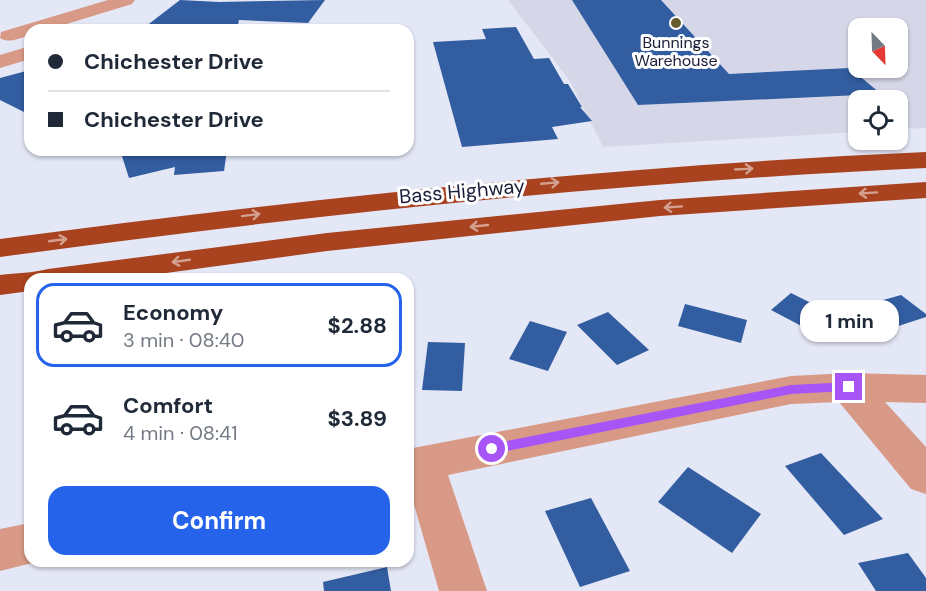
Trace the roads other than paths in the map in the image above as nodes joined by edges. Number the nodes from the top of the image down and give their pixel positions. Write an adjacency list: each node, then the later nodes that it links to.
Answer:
1 (126, 0): 2 (street)
2 (42, 24)
3 (24, 29): 4 (street)
4 (4, 35): 5 (street)
5 (24, 44)
6 (24, 54): 7 (street)
7 (0, 62)
8 (926, 158): 10 (highway, Bass Highway, one-way to 8)
9 (926, 190): 11 (highway, Bass Highway, one-way to 11)
10 (0, 248)
11 (93, 273)
12 (24, 282): 13 (highway)
13 (0, 285)
14 (849, 387): 15 (street); 16 (street); 17 (street)
15 (926, 389)
16 (415, 464): 20 (street)
17 (926, 476)
18 (24, 545): 19 (street)
19 (0, 550)
20 (463, 591)

